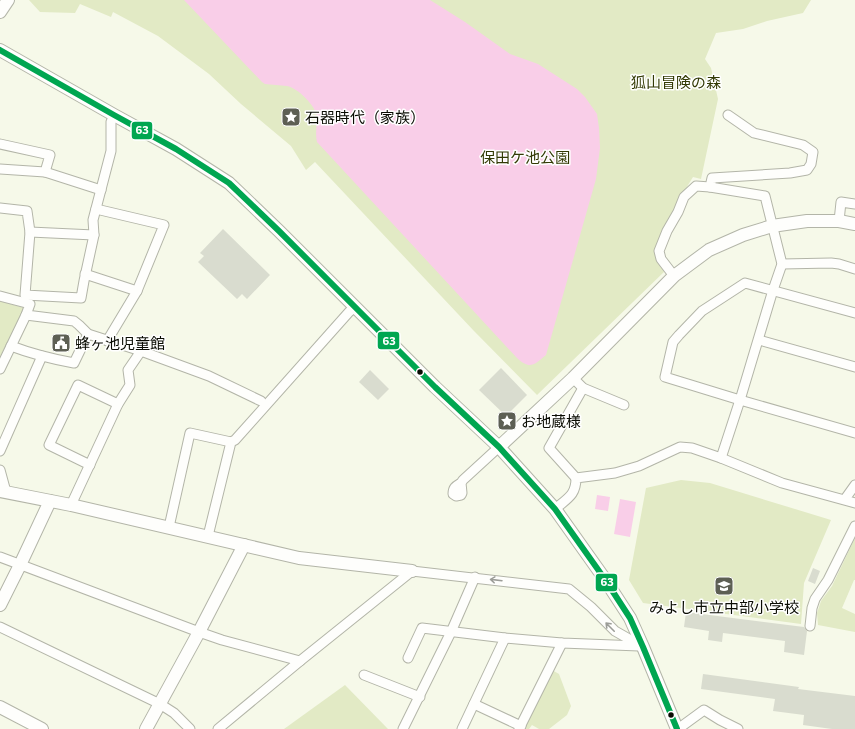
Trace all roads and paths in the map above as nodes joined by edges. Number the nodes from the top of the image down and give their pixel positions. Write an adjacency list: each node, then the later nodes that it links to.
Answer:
1 (8, 0): 2 (street)
2 (0, 12)
3 (0, 50): 4 (street)
4 (114, 115): 10 (street); 26 (street)
5 (728, 115): 9 (street)
6 (0, 144): 8 (street)
7 (0, 169): 8 (street)
8 (45, 172): 10 (street)
9 (710, 187): 16 (street); 22 (street)
10 (101, 190): 13 (street)
11 (855, 204): 14 (street)
12 (0, 208): 17 (street)
13 (96, 209): 18 (street); 24 (street)
14 (839, 221): 15 (street); 16 (street)
15 (855, 224)
16 (772, 226): 19 (street); 22 (street)
17 (30, 232): 18 (street); 21 (street)
18 (94, 235): 21 (street)
19 (782, 264): 20 (street); 23 (street)
20 (855, 269)
21 (85, 274): 24 (street)
22 (674, 276): 37 (street)
23 (773, 290): 27 (street); 30 (street); 39 (street)
24 (137, 291): 31 (street)
25 (0, 296): 28 (street)
26 (355, 306): 44 (street); 45 (street)
27 (855, 313)
28 (26, 315): 29 (street); 32 (street)
29 (88, 334): 31 (street); 34 (street)
30 (759, 340): 35 (street); 39 (street)
31 (107, 341): 33 (street)
32 (11, 346): 34 (street); 36 (street)
33 (141, 351): 40 (street); 41 (street)
34 (42, 356): 46 (street)
35 (855, 367)
36 (0, 369)
37 (573, 378): 38 (street); 45 (street)
38 (583, 388): 42 (street); 50 (street)
39 (740, 400): 43 (street); 47 (street)
40 (261, 401)
41 (118, 404): 48 (street); 48 (street)
42 (624, 405)
43 (855, 433)
44 (231, 442): 60 (street); 61 (street)
45 (500, 447): 51 (street); 58 (street)
46 (0, 451)
47 (721, 458): 50 (street); 54 (street)
48 (90, 465): 57 (street)
49 (0, 470): 53 (street)
50 (576, 478): 58 (street)
51 (461, 483)
52 (855, 485): 54 (street)
53 (3, 491): 55 (street)
54 (845, 499): 56 (street)
55 (50, 500): 57 (street); 64 (street)
56 (855, 503)
57 (72, 505): 60 (street)
58 (555, 509): 74 (street)
59 (855, 526): 68 (street)
60 (169, 527): 61 (street)
61 (208, 536): 62 (street)
62 (244, 545): 65 (street); 70 (street)
63 (0, 557): 64 (street)
64 (20, 565): 67 (street); 70 (street)
65 (412, 571): 66 (street); 76 (street)
66 (474, 577): 71 (street); 74 (street, one-way to 66)
67 (0, 605)
68 (810, 626)
69 (0, 627): 79 (street)
70 (199, 632): 76 (street); 79 (street)
71 (451, 632): 72 (street); 75 (street); 78 (street)
72 (505, 638): 73 (street); 80 (street)
73 (562, 643): 74 (street); 82 (street)
74 (644, 647): 89 (street)
75 (408, 658)
76 (300, 661): 86 (street)
77 (364, 675): 78 (street)
78 (420, 697): 87 (street)
79 (160, 704): 84 (street); 85 (street)
80 (474, 704): 82 (street); 88 (street)
81 (0, 707): 83 (street)
82 (520, 728)
83 (42, 729)
84 (146, 729)
85 (190, 729)
86 (218, 729)
87 (403, 729)
88 (462, 729)
89 (678, 729): 90 (street)
90 (738, 729)

